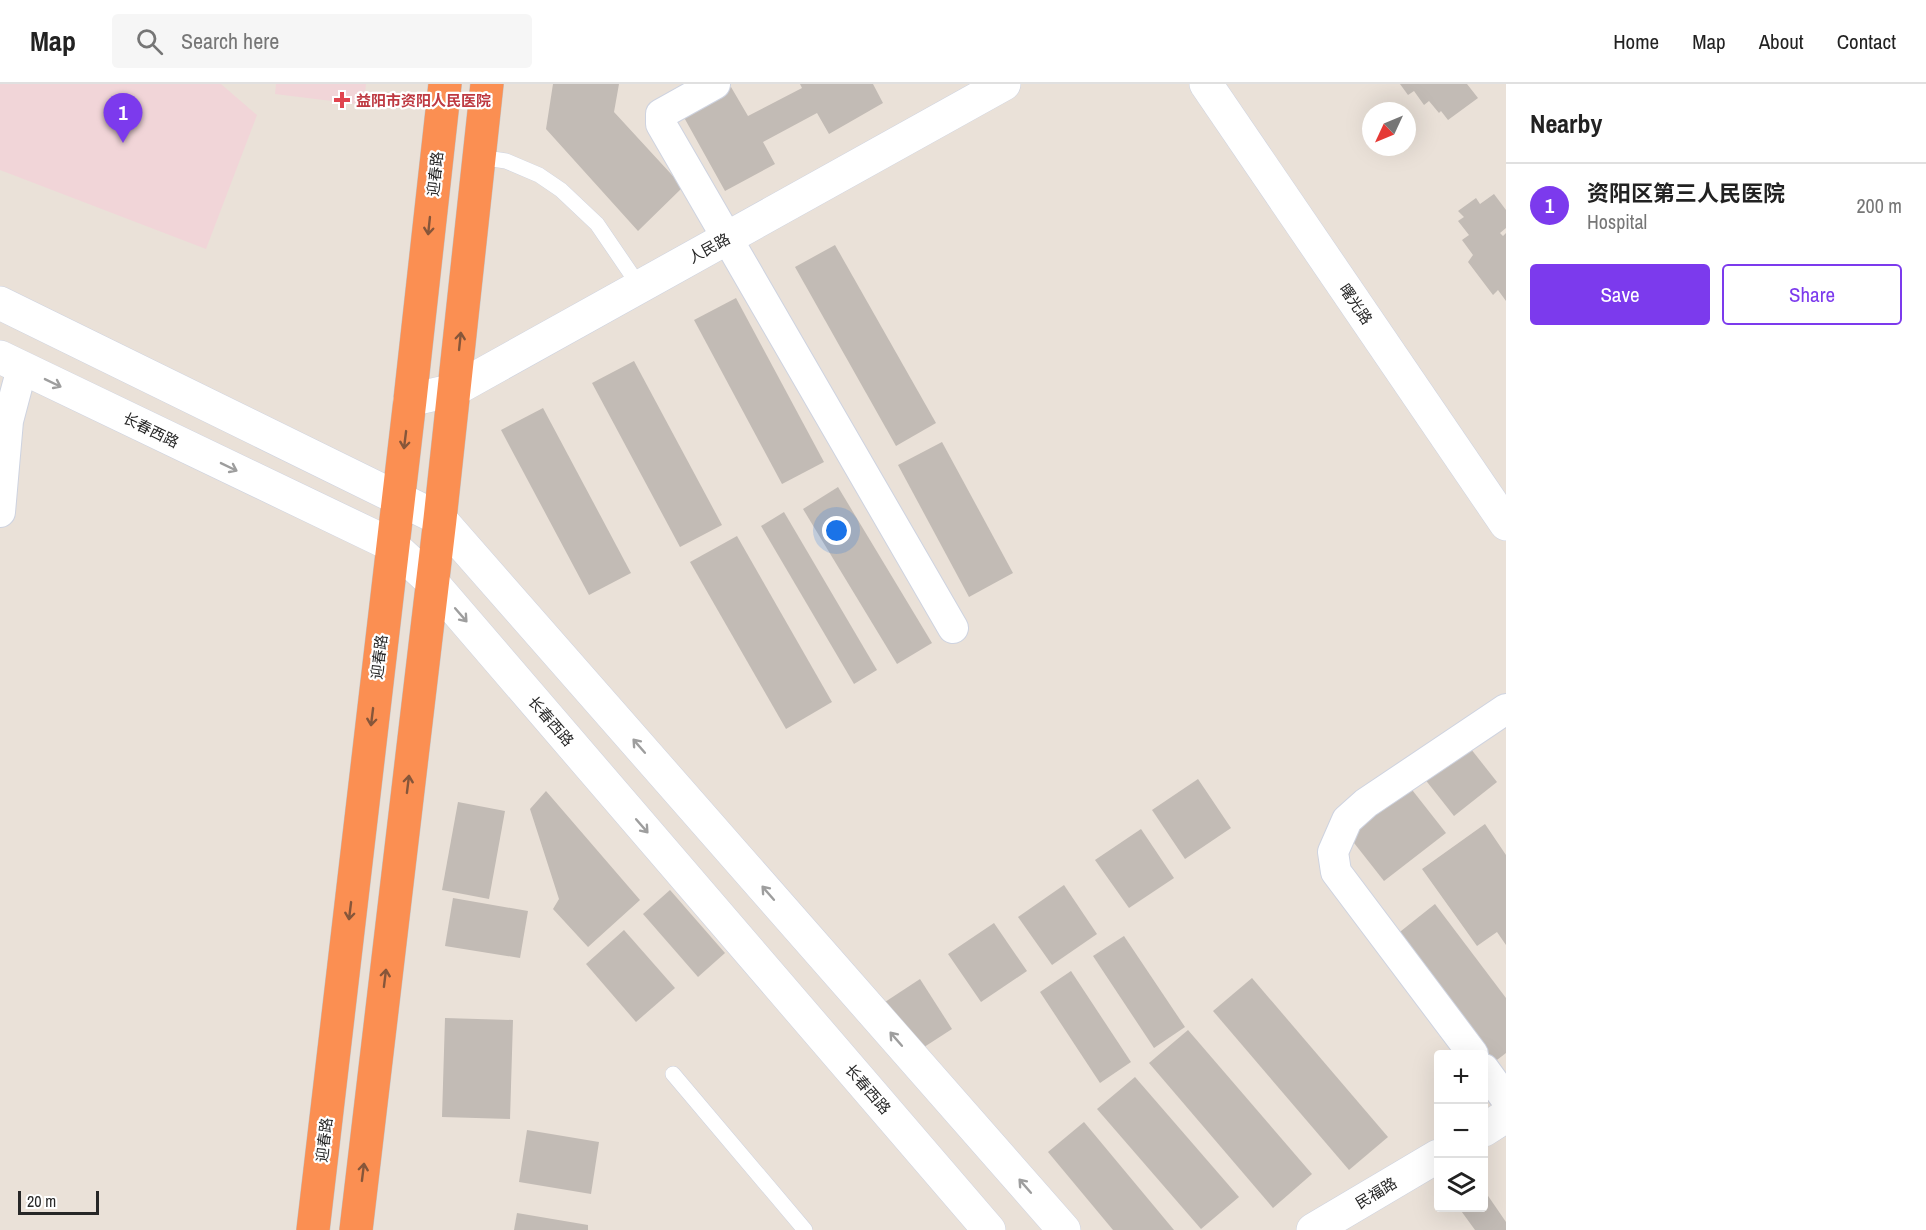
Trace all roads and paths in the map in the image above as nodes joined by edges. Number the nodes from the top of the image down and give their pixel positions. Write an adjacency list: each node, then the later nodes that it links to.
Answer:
1 (445, 84): 12 (highway, 迎春路, one-way to 12)
2 (487, 84): 6 (highway)
3 (715, 84): 7 (street)
4 (1004, 84): 7 (main road, 人民路)
5 (1206, 84): 16 (main road, 曙光路)
6 (479, 157): 8 (lane); 11 (highway, one-way to 6)
7 (727, 238): 8 (main road, 人民路); 19 (street)
8 (640, 287): 11 (main road, 人民路)
9 (0, 303): 13 (main road)
10 (11, 363): 14 (street); 17 (main road, 长春西路, one-way to 17)
11 (454, 390): 12 (main road, 人民路); 15 (highway)
12 (410, 400): 13 (highway, 迎春路, one-way to 13)
13 (398, 497): 15 (main road); 17 (highway, 迎春路)
14 (0, 512)
15 (440, 519): 18 (highway); 33 (main road, one-way to 15)
16 (1506, 524)
17 (392, 545): 18 (main road, 长春西路); 29 (highway, 迎春路, one-way to 29)
18 (431, 581): 30 (highway, one-way to 18); 32 (main road, 长春西路, one-way to 32)
19 (953, 628)
20 (1506, 709): 21 (street)
21 (1470, 1050)
22 (673, 1074): 31 (lane)
23 (1488, 1074): 24 (street)
24 (1506, 1099)
25 (1506, 1116): 26 (main road)
26 (1488, 1127)
27 (1435, 1158): 28 (main road, 民福路)
28 (1332, 1226)
29 (313, 1230)
30 (356, 1230)
31 (805, 1230)
32 (989, 1230)
33 (1064, 1230)

